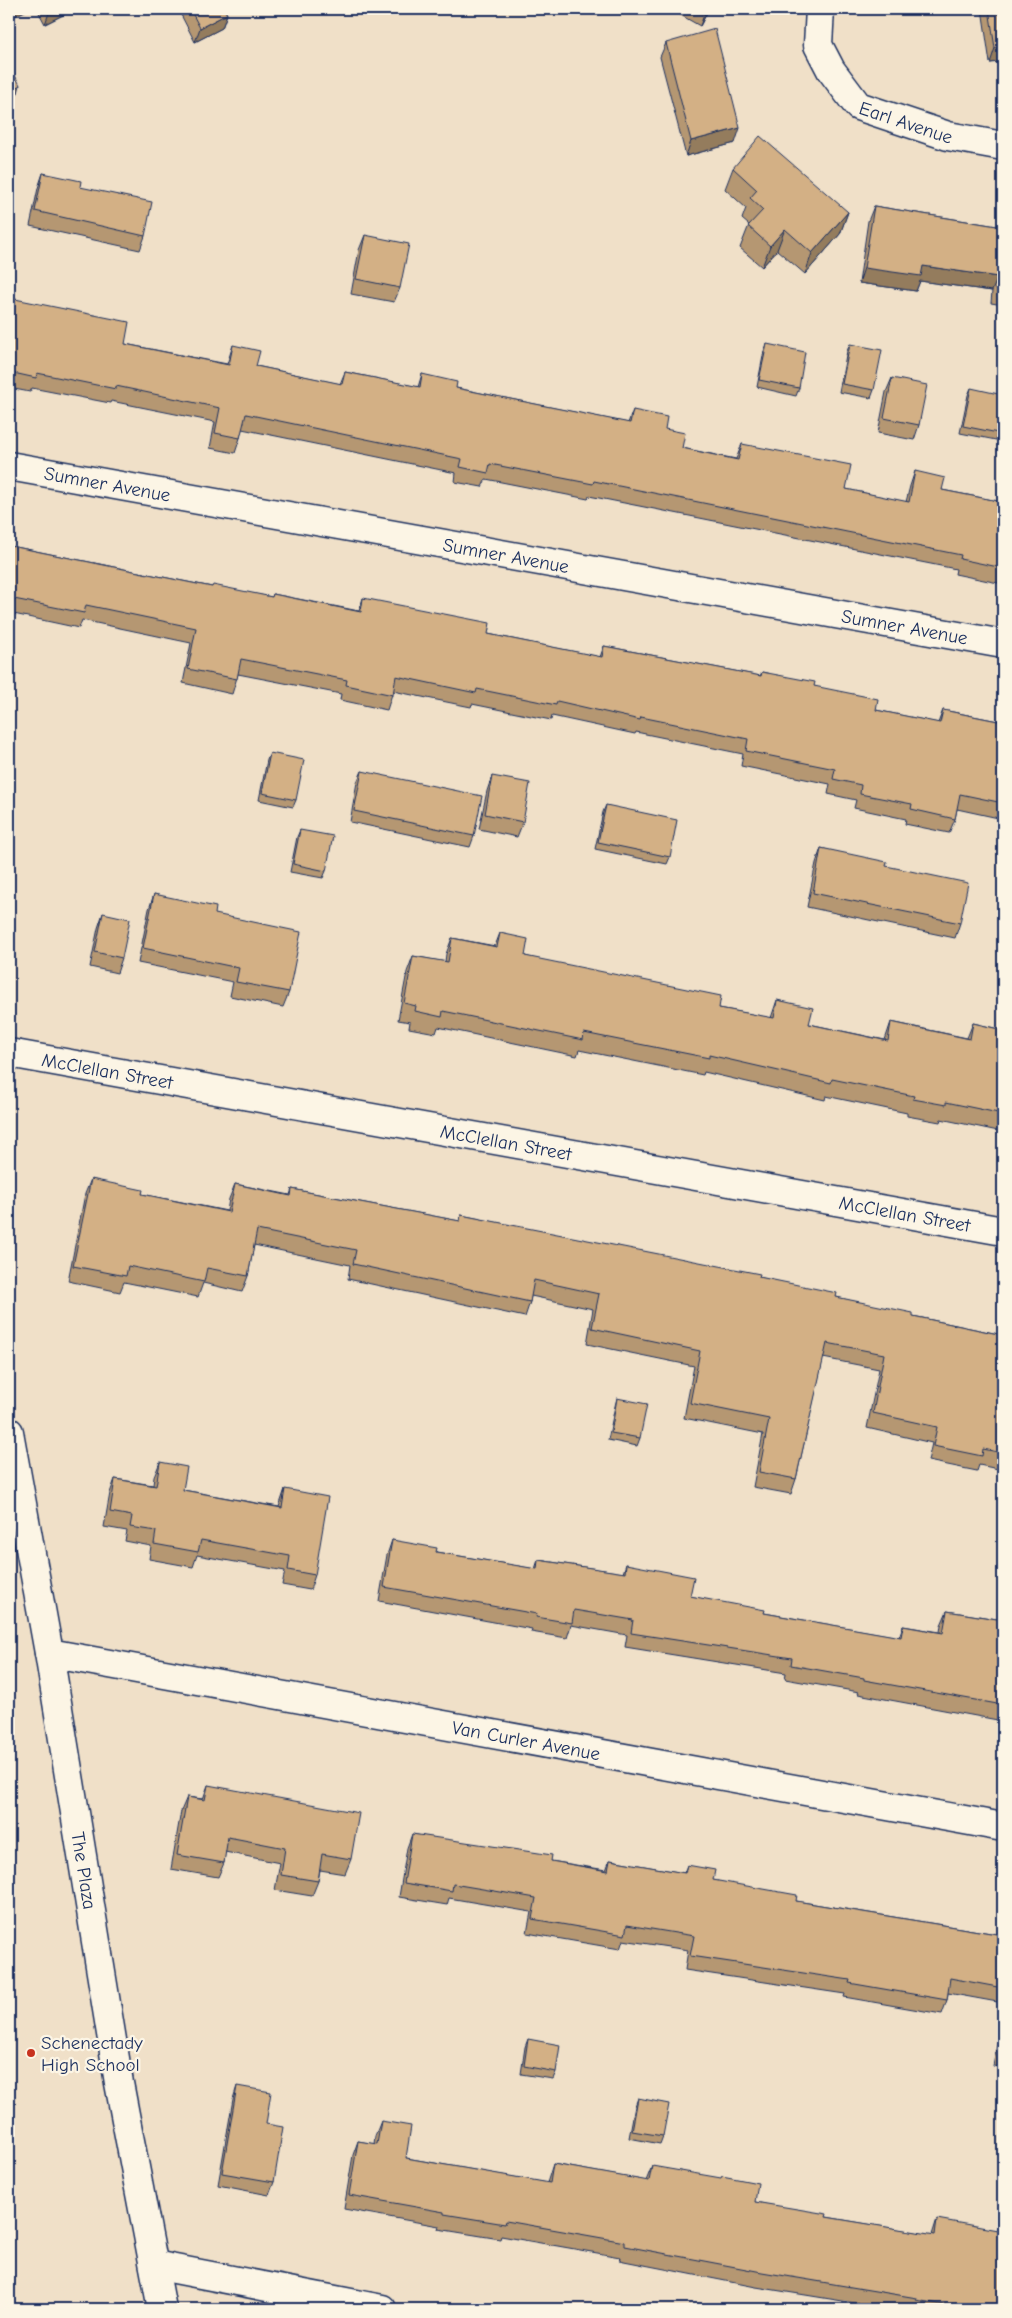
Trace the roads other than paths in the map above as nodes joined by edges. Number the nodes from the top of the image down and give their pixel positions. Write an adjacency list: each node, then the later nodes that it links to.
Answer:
1 (820, 9): 2 (street, Earl Avenue)
2 (1003, 146)
3 (9, 466): 4 (street, Sumner Avenue)
4 (1003, 644)
5 (9, 1052): 6 (street, McClellan Street)
6 (1003, 1231)
7 (9, 1432): 8 (street, The Plaza)
8 (49, 1653): 9 (street, Van Curler Avenue); 10 (street, The Plaza)
9 (1003, 1827)
10 (154, 2266): 11 (street, The Plaza); 12 (street)
11 (162, 2309)
12 (382, 2309)

